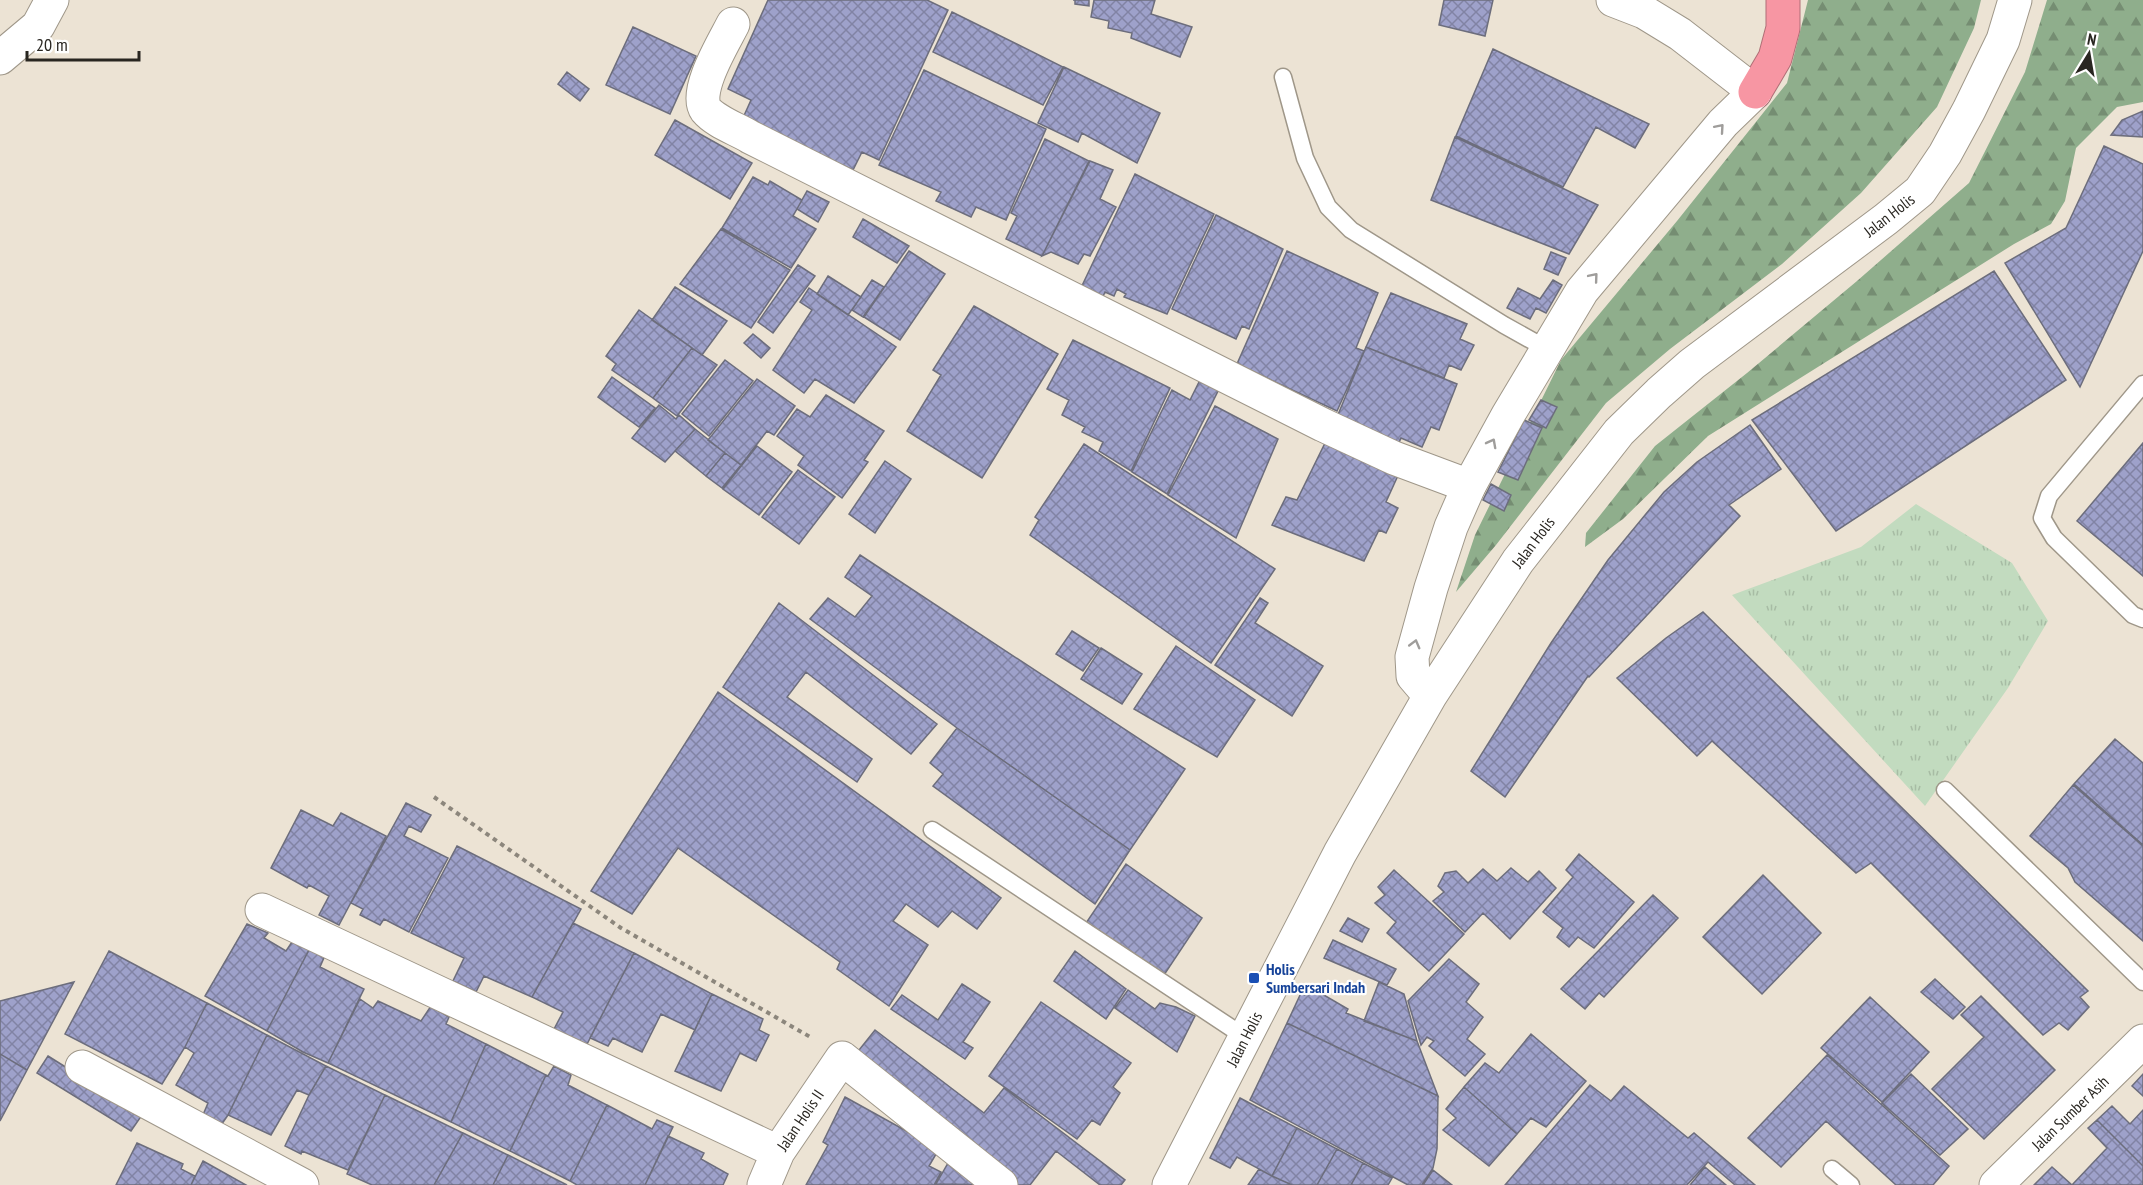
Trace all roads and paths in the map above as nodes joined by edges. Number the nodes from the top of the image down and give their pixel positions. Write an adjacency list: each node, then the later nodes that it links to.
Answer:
1 (52, 0): 6 (street)
2 (1613, 0): 8 (street)
3 (1783, 0): 8 (highway)
4 (2015, 0): 13 (street, Jalan Holis)
5 (733, 24): 11 (street)
6 (0, 58)
7 (1282, 77): 9 (lane)
8 (1755, 92): 9 (street, one-way to 8)
9 (1547, 350): 11 (street, one-way to 9)
10 (2143, 384): 12 (lane)
11 (1469, 486): 13 (street, one-way to 11)
12 (2143, 618)
13 (1430, 696): 19 (street, Jalan Holis)
14 (1946, 790): 18 (lane)
15 (434, 797): 21 (path)
16 (932, 830): 19 (lane)
17 (262, 909): 23 (street)
18 (2143, 982)
19 (1245, 1037): 28 (street, Jalan Holis)
20 (2143, 1041): 30 (street, Jalan Sumber Asih)
21 (842, 1058): 23 (street, Jalan Holis II); 27 (street)
22 (82, 1067): 25 (street)
23 (778, 1152): 26 (street, Jalan Holis II)
24 (1832, 1168): 29 (lane)
25 (302, 1185)
26 (764, 1185)
27 (1002, 1185)
28 (1169, 1185)
29 (1851, 1185)
30 (1996, 1185)

